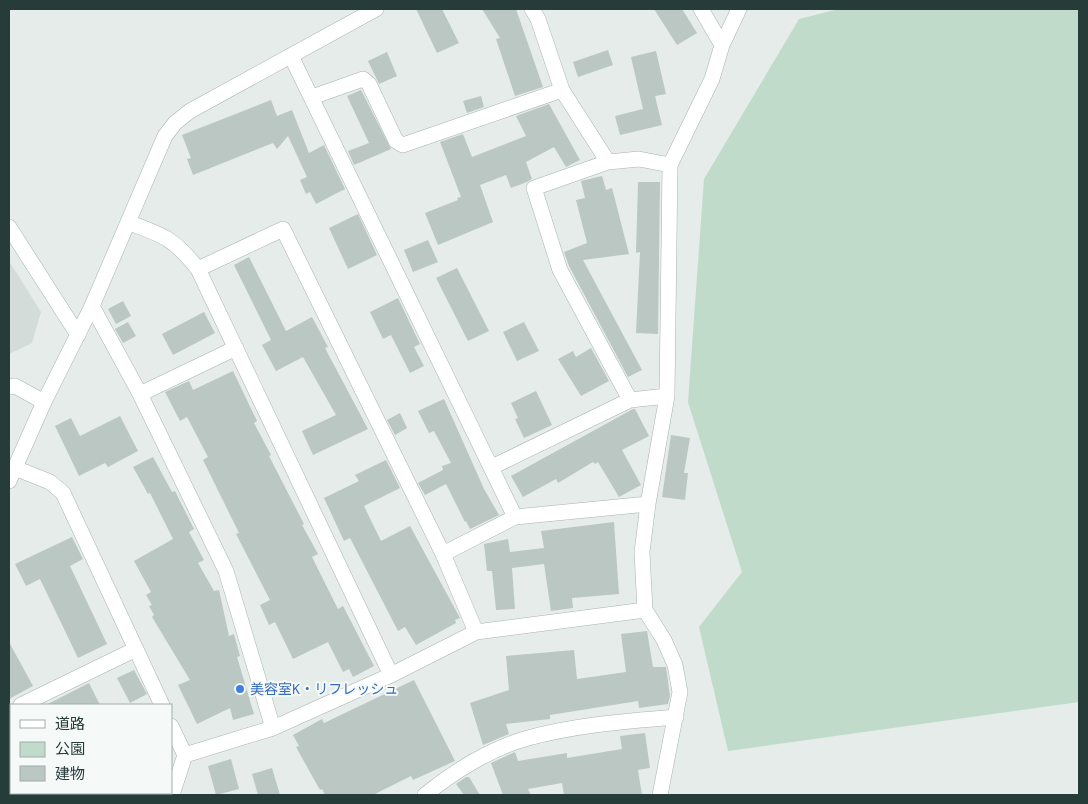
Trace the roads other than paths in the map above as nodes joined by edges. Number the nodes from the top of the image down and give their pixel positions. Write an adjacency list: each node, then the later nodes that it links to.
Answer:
1 (376, 9): 6 (street)
2 (532, 9): 7 (street)
3 (702, 9): 5 (street)
4 (739, 9): 5 (street)
5 (722, 45): 10 (street)
6 (291, 56): 8 (street); 11 (street)
7 (562, 90): 8 (street); 9 (street)
8 (312, 97): 22 (street)
9 (608, 162): 10 (street); 20 (street)
10 (670, 165): 19 (street)
11 (130, 223): 13 (street); 14 (street)
12 (9, 226): 15 (street)
13 (198, 269): 16 (street); 26 (street)
14 (92, 306): 15 (street); 18 (street)
15 (78, 335): 21 (street)
16 (236, 348): 18 (street); 30 (street)
17 (9, 387): 21 (street)
18 (140, 394): 35 (street)
19 (668, 396): 20 (street); 24 (street)
20 (630, 400): 22 (street)
21 (44, 402): 23 (street)
22 (492, 467): 25 (street)
23 (12, 475): 29 (street)
24 (648, 504): 25 (street); 27 (street)
25 (515, 517): 26 (street)
26 (443, 554): 28 (street)
27 (645, 610): 28 (street); 33 (street)
28 (476, 632): 30 (street)
29 (136, 649): 31 (street); 32 (street)
30 (391, 675): 35 (street)
31 (22, 704)
32 (162, 704)
33 (676, 717): 38 (street); 39 (street)
34 (172, 728): 36 (street)
35 (273, 728): 36 (street)
36 (185, 755): 37 (street)
37 (172, 795)
38 (425, 795)
39 (660, 795)

